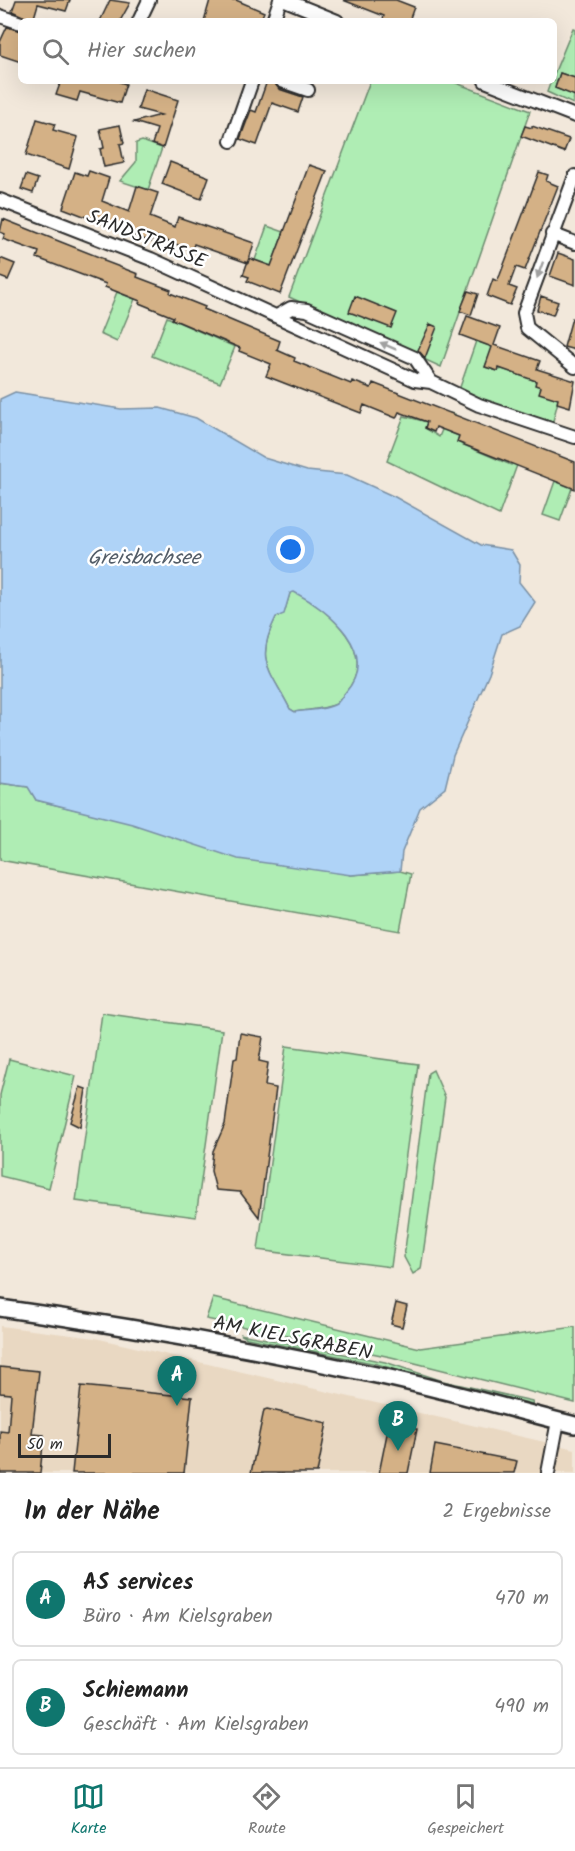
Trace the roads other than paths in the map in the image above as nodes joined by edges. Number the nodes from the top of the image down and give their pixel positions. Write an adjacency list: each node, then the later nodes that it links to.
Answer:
1 (149, 0): 5 (street)
2 (280, 0): 6 (street)
3 (285, 0): 7 (street)
4 (0, 16): 8 (street)
5 (140, 18)
6 (274, 18)
7 (330, 18)
8 (18, 22)
9 (251, 84): 14 (street)
10 (291, 84): 12 (street)
11 (492, 84): 13 (street)
12 (308, 90)
13 (575, 116)
14 (231, 141)
15 (575, 176): 17 (street)
16 (0, 200): 19 (street, SANDSTRASSE)
17 (552, 234): 18 (street); 20 (street, one-way to 20)
18 (575, 243)
19 (277, 316): 21 (street, SANDSTRASSE); 21 (street, SANDSTRASSE, one-way to 19)
20 (575, 367)
21 (431, 382): 22 (street, SANDSTRASSE)
22 (575, 437)
23 (0, 1308): 24 (street, AM KIELSGRABEN)
24 (558, 1421): 25 (street, AM KIELSGRABEN); 26 (street)
25 (575, 1425)
26 (548, 1473)

